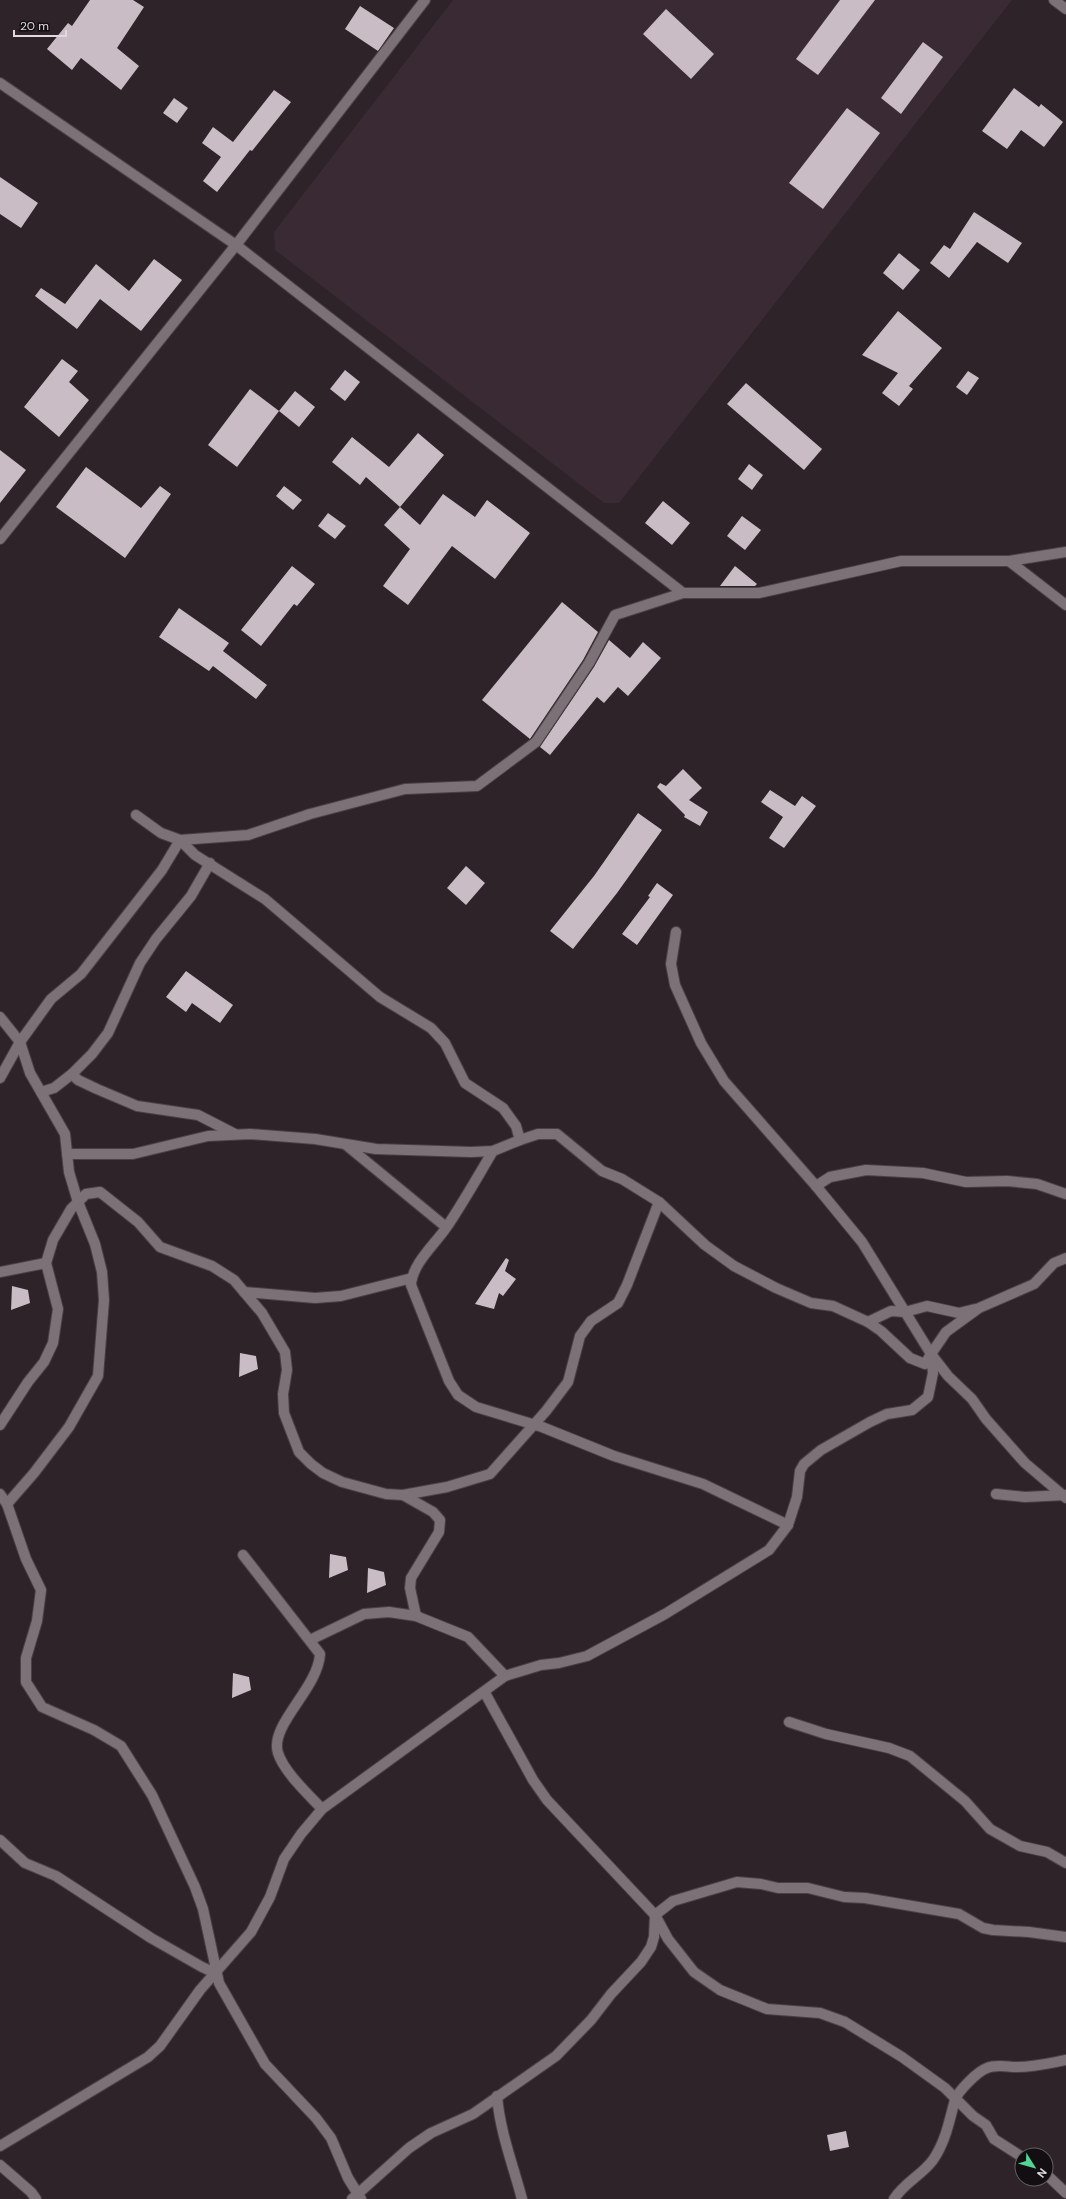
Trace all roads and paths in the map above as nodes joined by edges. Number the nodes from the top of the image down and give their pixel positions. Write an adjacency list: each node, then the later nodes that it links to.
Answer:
1 (425, 0): 5 (street)
2 (1054, 0): 3 (street)
3 (1066, 9)
4 (0, 83): 5 (street)
5 (236, 245): 6 (street); 9 (street)
6 (0, 539)
7 (1066, 552): 8 (street)
8 (1009, 561): 9 (street); 10 (street)
9 (683, 594): 12 (street)
10 (1066, 605)
11 (136, 815): 12 (street)
12 (180, 840): 13 (street); 16 (street)
13 (210, 863): 17 (street); 21 (street)
14 (676, 932): 25 (street)
15 (0, 1017): 16 (street)
16 (20, 1042): 18 (street); 19 (street)
17 (72, 1074): 19 (street); 20 (street)
18 (0, 1078)
19 (42, 1092): 24 (street)
20 (236, 1134): 22 (street); 24 (street)
21 (520, 1140): 23 (street); 28 (street)
22 (345, 1144): 23 (street); 29 (street)
23 (493, 1151): 29 (street)
24 (67, 1154): 27 (street)
25 (816, 1186): 26 (street); 36 (street)
26 (1066, 1194)
27 (78, 1202): 31 (street); 34 (street); 45 (street)
28 (659, 1202): 37 (street); 40 (street)
29 (446, 1227): 33 (street)
30 (1066, 1258): 35 (street)
31 (46, 1263): 32 (street); 39 (street)
32 (0, 1272)
33 (412, 1278): 34 (street); 40 (street)
34 (244, 1292): 42 (street)
35 (979, 1308): 36 (street); 38 (street)
36 (905, 1312): 37 (street); 38 (street)
37 (868, 1322): 38 (street)
38 (931, 1354): 44 (street); 46 (street)
39 (0, 1425)
40 (532, 1425): 42 (street); 46 (street)
41 (0, 1494): 45 (street)
42 (403, 1494): 48 (street)
43 (996, 1494): 44 (street)
44 (1065, 1496)
45 (7, 1504): 58 (street)
46 (788, 1525): 50 (street)
47 (244, 1555): 49 (street)
48 (416, 1616): 49 (street); 50 (street)
49 (310, 1640): 53 (street)
50 (505, 1676): 51 (street)
51 (485, 1693): 53 (street); 56 (street)
52 (789, 1722): 55 (street)
53 (322, 1810): 58 (street)
54 (0, 1840): 58 (street)
55 (1066, 1863)
56 (655, 1915): 57 (street); 60 (street); 61 (street)
57 (1064, 1935)
58 (215, 1973): 62 (street); 67 (street)
59 (1066, 2060): 61 (street)
60 (497, 2096): 67 (street); 69 (street)
61 (956, 2098): 63 (street); 70 (street)
62 (0, 2146)
63 (1014, 2153)
64 (0, 2165): 68 (street)
65 (1054, 2182): 66 (street)
66 (1066, 2193)
67 (357, 2197)
68 (36, 2199)
69 (522, 2199)
70 (894, 2199)

